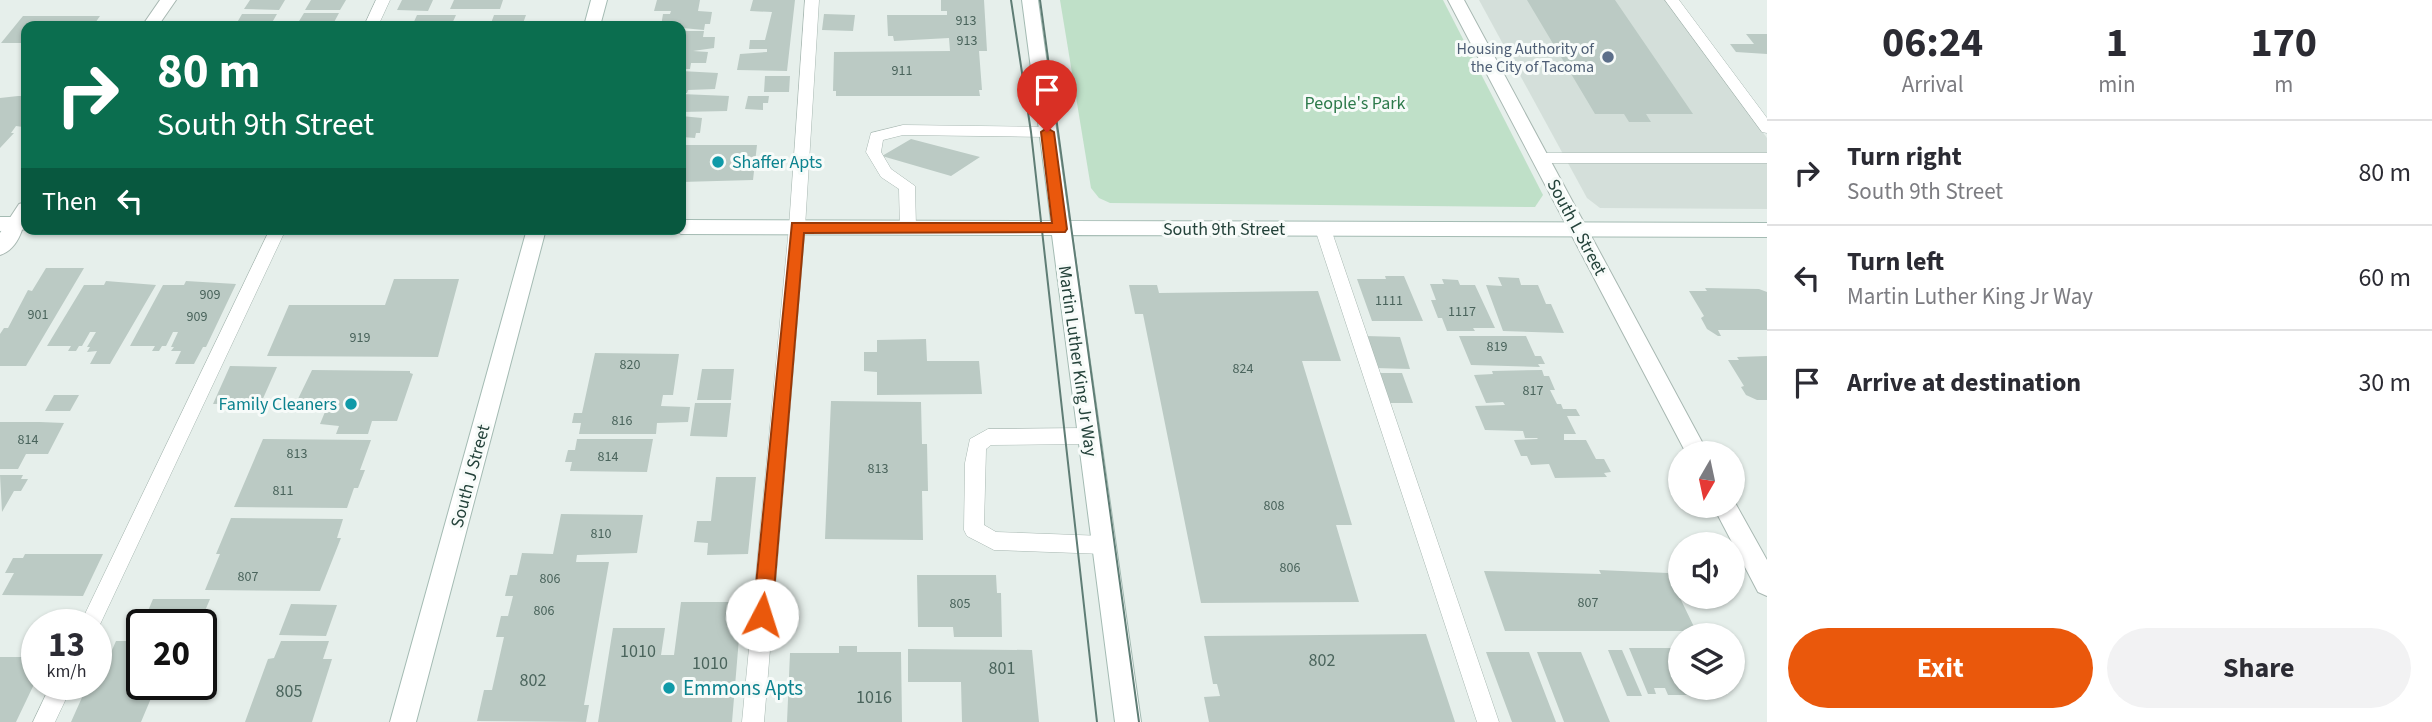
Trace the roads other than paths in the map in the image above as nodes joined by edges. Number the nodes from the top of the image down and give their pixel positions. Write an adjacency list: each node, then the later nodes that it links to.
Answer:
1 (168, 0): 8 (street)
2 (383, 0): 9 (lane)
3 (599, 0): 10 (street)
4 (812, 0): 17 (lane)
5 (1030, 0): 12 (street, Martin Luther King Jr Way)
6 (1456, 0): 14 (street, South L Street)
7 (1672, 0): 11 (lane)
8 (153, 21)
9 (373, 21)
10 (593, 21)
11 (1767, 128)
12 (1047, 132): 18 (lane); 19 (street, Martin Luther King Jr Way)
13 (1767, 158): 14 (lane)
14 (1540, 159): 21 (street, South L Street)
15 (17, 220): 25 (street)
16 (686, 227): 17 (street, South 9th Street)
17 (797, 227): 18 (street, South 9th Street); 35 (lane)
18 (908, 228): 19 (street, South 9th Street)
19 (1060, 229): 20 (street, South 9th Street); 26 (street, Martin Luther King Jr Way)
20 (1323, 229): 21 (street, South 9th Street); 37 (lane)
21 (1578, 230): 22 (street, South 9th Street); 27 (street, South L Street)
22 (1767, 230)
23 (275, 235): 31 (lane)
24 (535, 235): 34 (street, South J Street)
25 (0, 248)
26 (1088, 436): 29 (street, Martin Luther King Jr Way); 29 (lane)
27 (1691, 441)
28 (1731, 518): 30 (street)
29 (1104, 545): 36 (street, Martin Luther King Jr Way)
30 (1767, 584)
31 (98, 609)
32 (54, 700): 33 (lane)
33 (44, 722)
34 (403, 722)
35 (753, 722)
36 (1128, 722)
37 (1489, 722)

